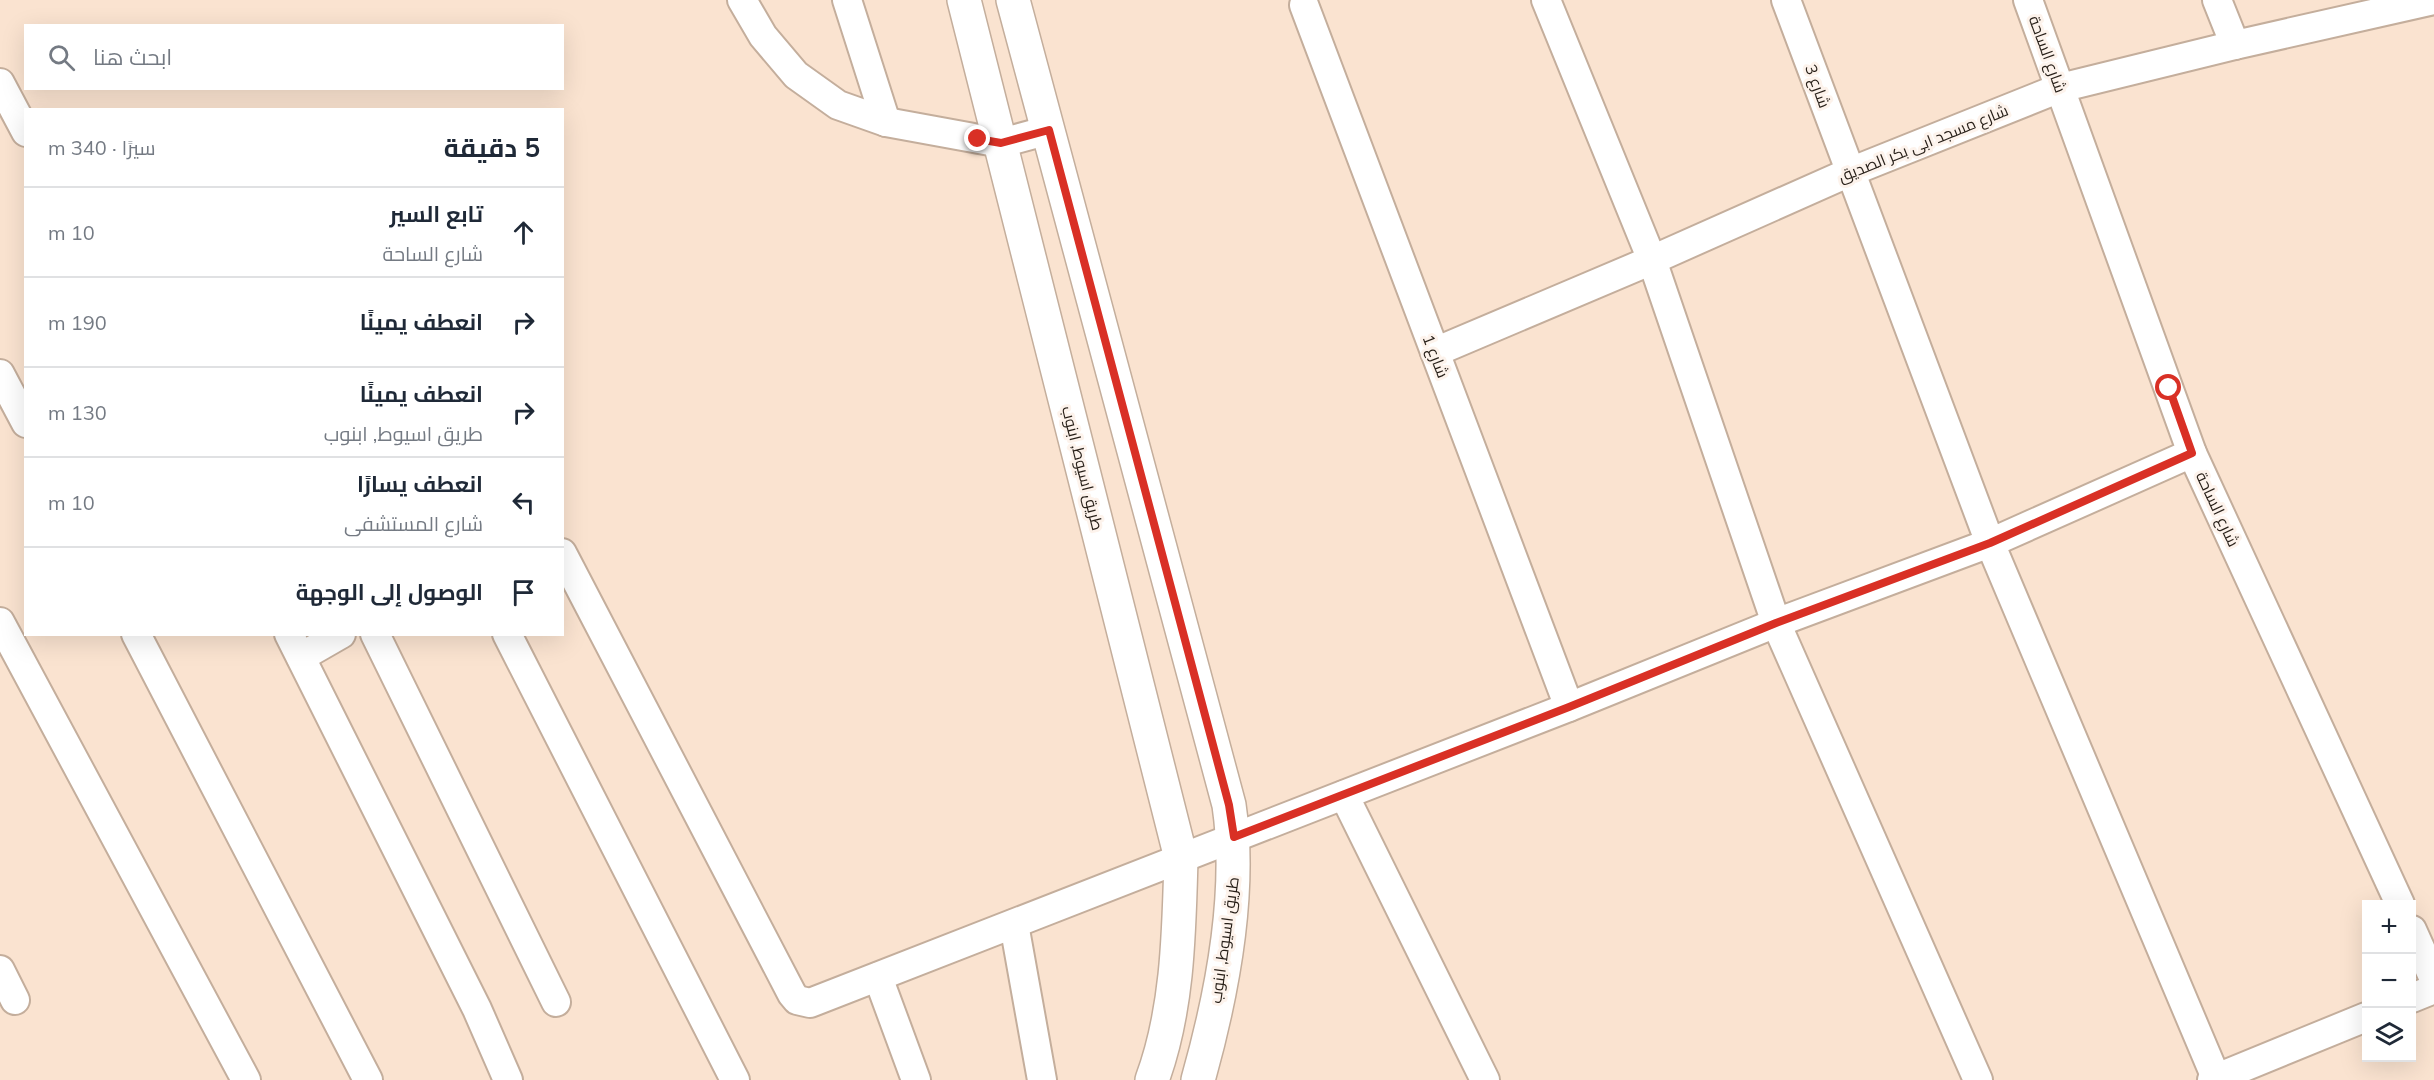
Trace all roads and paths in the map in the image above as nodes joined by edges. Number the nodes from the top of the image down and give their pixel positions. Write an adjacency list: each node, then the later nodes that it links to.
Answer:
1 (742, 0): 15 (street)
2 (847, 0): 15 (street)
3 (964, 0): 18 (main road, طريق اسيوط, ابنوب)
4 (1013, 0): 17 (main road, طريق اسيوط, ابنوب)
5 (1546, 0): 20 (street)
6 (1786, 0): 19 (street, شارع 3)
7 (2028, 0): 14 (street, شارع الساحة)
8 (2217, 0): 12 (street)
9 (2434, 0): 11 (street, شارع مسجد ابى بكر الصديق)
10 (1304, 5): 21 (street, شارع 1)
11 (2379, 7): 12 (street, شارع مسجد ابى بكر الصديق)
12 (2235, 45): 14 (street, شارع مسجد ابى بكر الصديق)
13 (0, 83): 16 (street)
14 (2060, 88): 19 (street, شارع مسجد ابى بكر الصديق); 24 (street, شارع الساحة)
15 (886, 122): 18 (street)
16 (24, 128)
17 (1049, 130): 18 (street); 36 (main road, طريق اسيوط, ابنوب)
18 (1001, 143): 37 (main road, طريق اسيوط, ابنوب)
19 (1850, 172): 20 (street, شارع مسجد ابى بكر الصديق); 25 (street, شارع 3)
20 (1652, 260): 21 (street, شارع مسجد ابى بكر الصديق); 28 (street)
21 (1435, 352): 34 (street, شارع 1)
22 (0, 374): 23 (street)
23 (24, 419)
24 (2192, 453): 25 (street); 38 (street, شارع الساحة)
25 (1990, 543): 28 (street); 49 (street, شارع 3)
26 (564, 557): 42 (street)
27 (0, 622): 50 (street)
28 (1776, 623): 34 (street); 59 (street)
29 (137, 636): 51 (street)
30 (333, 636): 33 (street)
31 (376, 636): 47 (street)
32 (508, 636): 53 (street)
33 (295, 646): 52 (street)
34 (1569, 707): 35 (street)
35 (1344, 795): 36 (street); 58 (street)
36 (1234, 837): 37 (street); 57 (main road, طريق اسيوط, ابنوب)
37 (1181, 858): 39 (street); 56 (main road, طريق اسيوط, ابنوب)
38 (2398, 900)
39 (1014, 924): 42 (street); 55 (street)
40 (2416, 939): 43 (street)
41 (0, 970): 46 (street)
42 (878, 977): 54 (street)
43 (2434, 979)
44 (2434, 989): 45 (street)
45 (2416, 996)
46 (15, 1000)
47 (556, 1002)
48 (2362, 1019): 49 (street)
49 (2214, 1079)
50 (246, 1080)
51 (368, 1080)
52 (508, 1080)
53 (735, 1080)
54 (916, 1080)
55 (1042, 1080)
56 (1152, 1080)
57 (1198, 1080)
58 (1485, 1080)
59 (1978, 1080)

